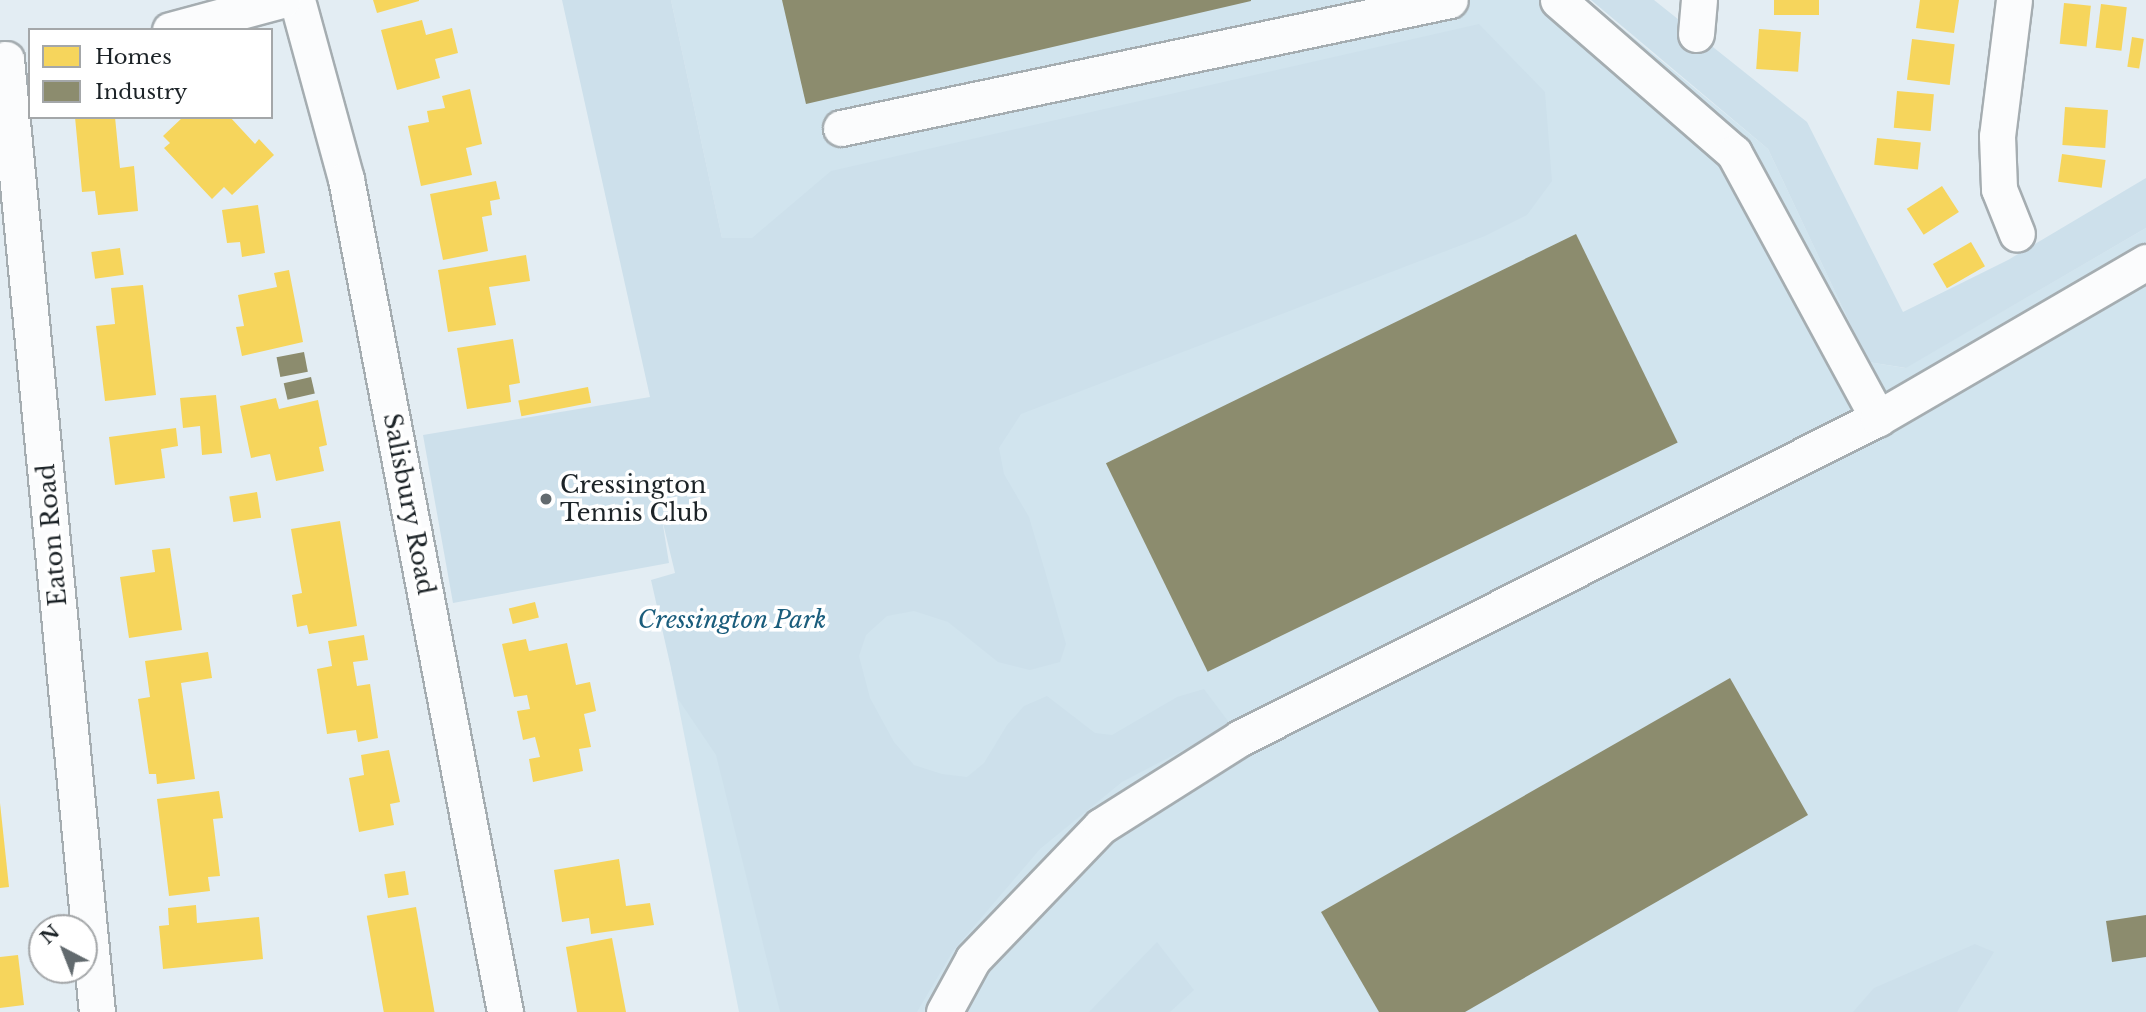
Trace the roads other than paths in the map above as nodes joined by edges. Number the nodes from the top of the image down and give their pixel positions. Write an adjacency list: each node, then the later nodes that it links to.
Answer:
1 (282, 0): 6 (street)
2 (297, 0): 13 (street, Salisbury Road)
3 (1450, 0): 8 (street)
4 (1558, 0): 11 (street)
5 (2014, 0): 9 (street)
6 (177, 28)
7 (12, 57): 12 (street, Eaton Road)
8 (841, 128)
9 (2017, 234)
10 (2146, 262): 11 (street)
11 (1878, 418): 14 (street)
12 (97, 1012)
13 (505, 1012)
14 (944, 1012)

